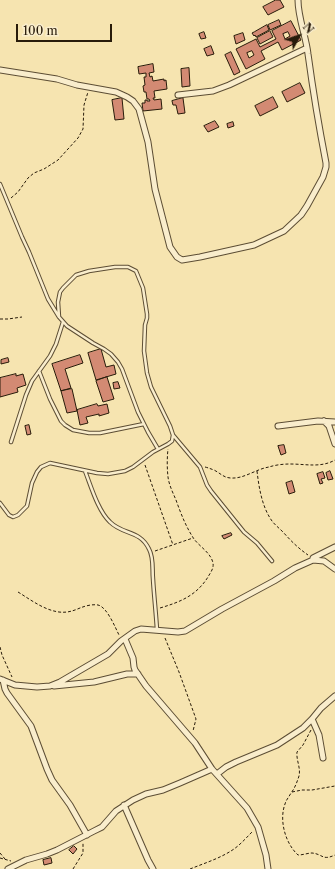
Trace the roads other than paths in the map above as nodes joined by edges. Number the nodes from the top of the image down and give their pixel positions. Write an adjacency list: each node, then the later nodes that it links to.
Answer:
1 (298, 0): 2 (street)
2 (307, 48): 3 (street); 4 (street)
3 (0, 70)
4 (178, 95)
5 (0, 184): 6 (lane)
6 (59, 317): 7 (lane); 13 (lane)
7 (63, 322): 8 (lane); 11 (lane)
8 (39, 371): 11 (lane); 14 (lane)
9 (324, 420): 10 (street); 12 (street); 15 (street)
10 (335, 422)
11 (144, 424): 16 (lane)
12 (278, 426)
13 (173, 436): 16 (lane); 21 (lane)
14 (11, 442)
15 (335, 444)
16 (158, 449): 17 (lane)
17 (84, 470): 18 (lane); 23 (lane)
18 (0, 503)
19 (335, 546): 20 (street)
20 (313, 560): 22 (street); 23 (street)
21 (272, 562)
22 (335, 569)
23 (160, 631): 24 (street)
24 (123, 640): 25 (street); 27 (street)
25 (138, 674): 27 (street); 33 (street)
26 (1, 679): 27 (street); 28 (street)
27 (50, 686)
28 (5, 689): 29 (street); 36 (street)
29 (0, 693)
30 (335, 696): 31 (street)
31 (313, 721): 32 (street); 34 (street)
32 (323, 758)
33 (212, 768): 34 (street); 35 (street)
34 (218, 774): 39 (street)
35 (124, 805): 36 (street); 38 (street)
36 (85, 836): 37 (street)
37 (8, 869)
38 (153, 869)
39 (268, 869)

